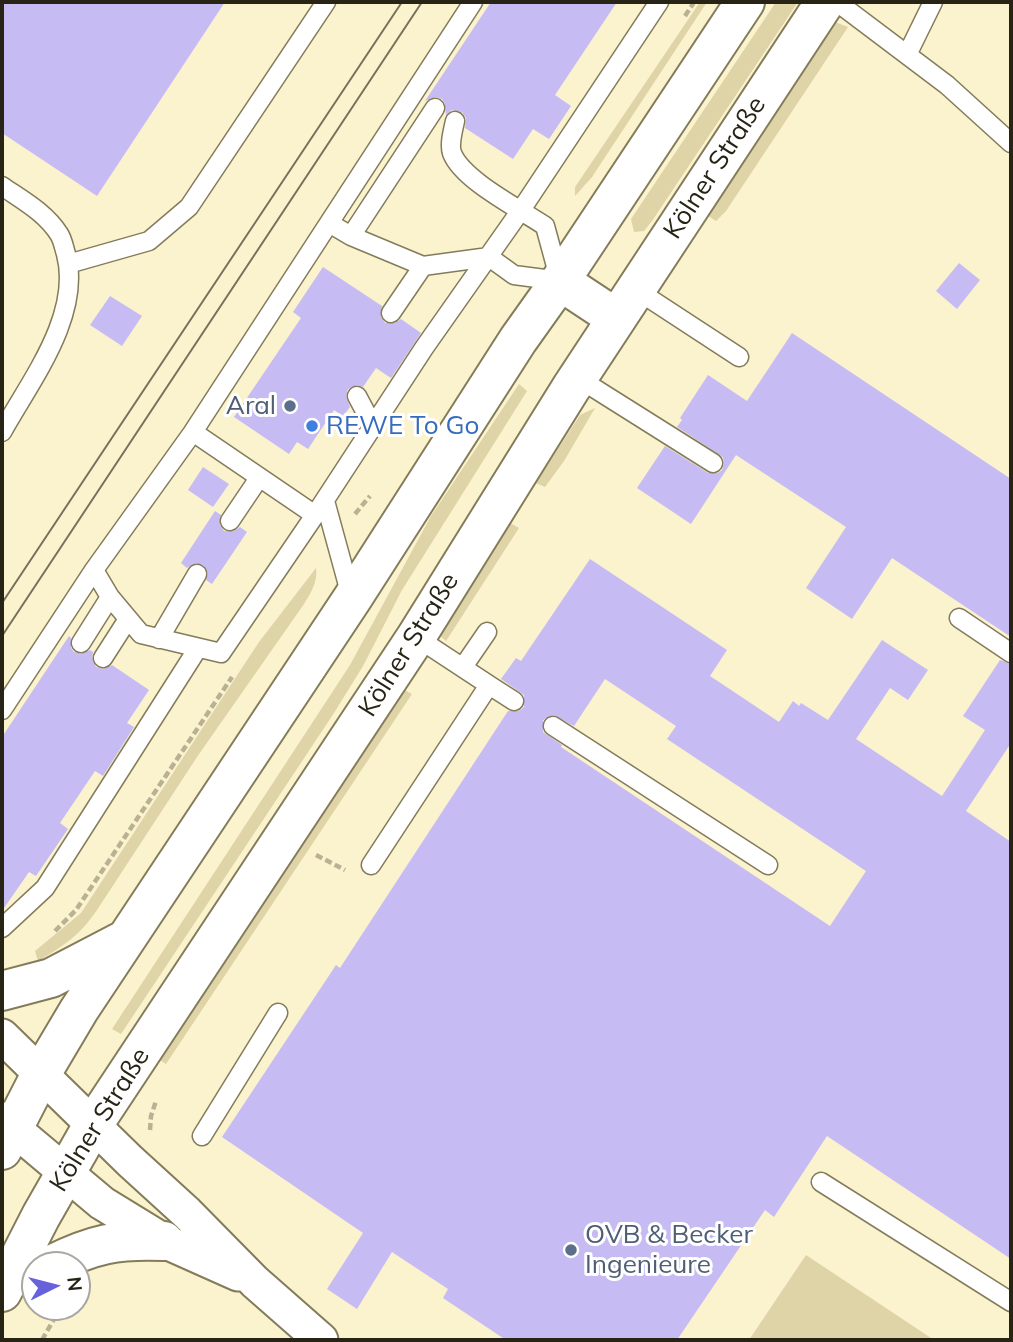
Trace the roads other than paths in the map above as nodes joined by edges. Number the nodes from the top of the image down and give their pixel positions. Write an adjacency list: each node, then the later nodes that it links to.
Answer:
1 (326, 2): 17 (lane)
2 (473, 2): 14 (lane)
3 (659, 2): 13 (lane)
4 (745, 2): 19 (main road)
5 (825, 2): 20 (main road, Kölner Straße)
6 (837, 2): 8 (lane)
7 (933, 2): 8 (lane)
8 (907, 55): 11 (lane)
9 (435, 108): 15 (lane)
10 (455, 121): 13 (lane)
11 (1011, 143)
12 (2, 186): 17 (lane)
13 (522, 210): 16 (lane); 19 (lane)
14 (329, 223): 15 (lane); 27 (lane)
15 (351, 236): 18 (lane)
16 (489, 257): 18 (lane); 19 (lane); 25 (lane)
17 (68, 264): 26 (lane)
18 (423, 266): 21 (lane)
19 (560, 281): 20 (main road); 35 (main road)
20 (626, 304): 22 (lane); 23 (main road, Kölner Straße)
21 (391, 313)
22 (739, 357)
23 (578, 378): 28 (lane); 39 (main road, Kölner Straße)
24 (357, 396): 25 (lane)
25 (373, 426): 30 (lane)
26 (2, 432)
27 (193, 432): 29 (lane); 32 (lane)
28 (713, 463)
29 (259, 478): 30 (lane); 31 (lane)
30 (320, 508): 35 (lane); 42 (lane)
31 (230, 521)
32 (94, 569): 34 (lane); 48 (lane)
33 (197, 574): 40 (lane)
34 (110, 597): 37 (lane); 41 (lane)
35 (352, 599): 53 (main road)
36 (959, 618): 43 (lane)
37 (128, 619): 40 (lane); 44 (lane)
38 (487, 632): 45 (lane)
39 (416, 637): 45 (lane); 58 (main road, Kölner Straße)
40 (159, 639): 42 (lane)
41 (81, 643)
42 (198, 648): 52 (lane)
43 (1011, 653)
44 (103, 658)
45 (463, 667): 46 (lane)
46 (489, 685): 47 (lane); 50 (lane)
47 (514, 701)
48 (2, 710)
49 (553, 726): 51 (lane)
50 (371, 864)
51 (768, 865)
52 (2, 928)
53 (127, 939): 54 (main road); 57 (main road)
54 (2, 991)
55 (278, 1013): 60 (lane)
56 (2, 1036): 57 (street)
57 (41, 1074): 58 (street); 59 (main road)
58 (93, 1125): 61 (main road, Kölner Straße); 66 (street)
59 (5, 1132): 61 (street)
60 (202, 1136)
61 (66, 1172): 63 (street); 67 (main road, Kölner Straße)
62 (821, 1182): 68 (lane)
63 (164, 1241): 64 (main road); 66 (street)
64 (85, 1251)
65 (21, 1281): 67 (main road)
66 (255, 1282): 69 (street)
67 (2, 1293)
68 (1011, 1302)
69 (321, 1340)

